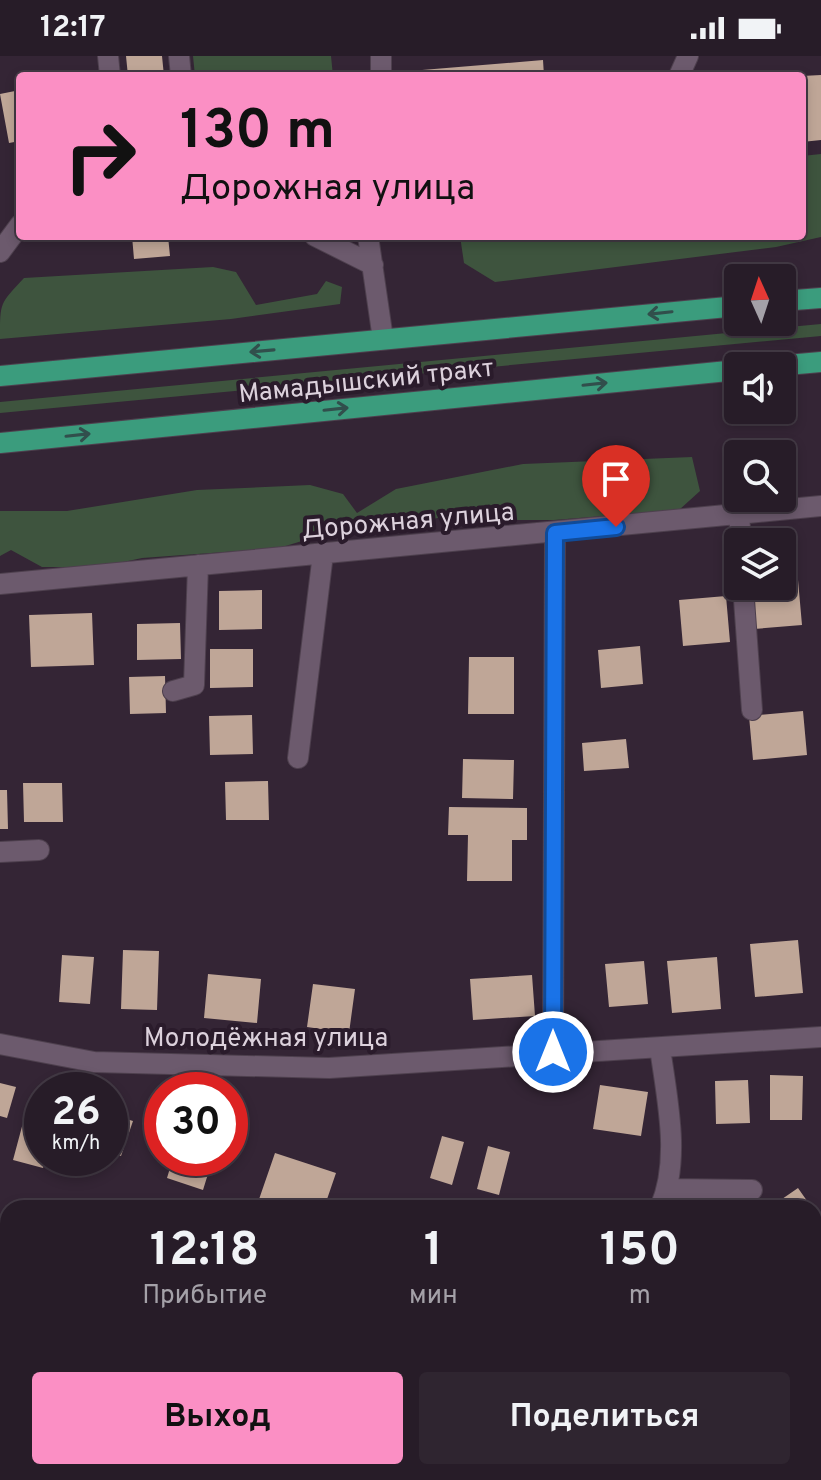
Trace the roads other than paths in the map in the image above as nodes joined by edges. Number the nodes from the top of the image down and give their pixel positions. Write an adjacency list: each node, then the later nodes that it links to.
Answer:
1 (16, 230): 4 (street)
2 (323, 240): 5 (street)
3 (369, 240): 5 (street)
4 (0, 252)
5 (373, 265): 9 (street)
6 (821, 298): 7 (main road)
7 (796, 300)
8 (724, 307): 9 (main road, Мамадышский тракт, one-way to 9)
9 (383, 339): 13 (main road, Мамадышский тракт, one-way to 13)
10 (821, 362): 11 (main road)
11 (796, 364)
12 (724, 371): 14 (main road, Мамадышский тракт, one-way to 12)
13 (0, 376)
14 (0, 443)
15 (821, 506): 16 (street, Дорожная улица)
16 (739, 514): 17 (street); 18 (street, Дорожная улица)
17 (740, 528)
18 (555, 533): 19 (street, Дорожная улица); 31 (street)
19 (323, 554): 20 (street, Дорожная улица); 25 (street)
20 (198, 565): 21 (street, Дорожная улица); 23 (street)
21 (0, 584)
22 (744, 600): 24 (street)
23 (173, 691)
24 (752, 710)
25 (298, 758)
26 (39, 850): 27 (street)
27 (0, 852)
28 (821, 1037): 30 (street, Молодёжная улица)
29 (0, 1044): 31 (street, Молодёжная улица)
30 (660, 1048): 31 (street, Молодёжная улица); 32 (street)
31 (553, 1052)
32 (668, 1189): 33 (street); 34 (street)
33 (752, 1190)
34 (663, 1200)

